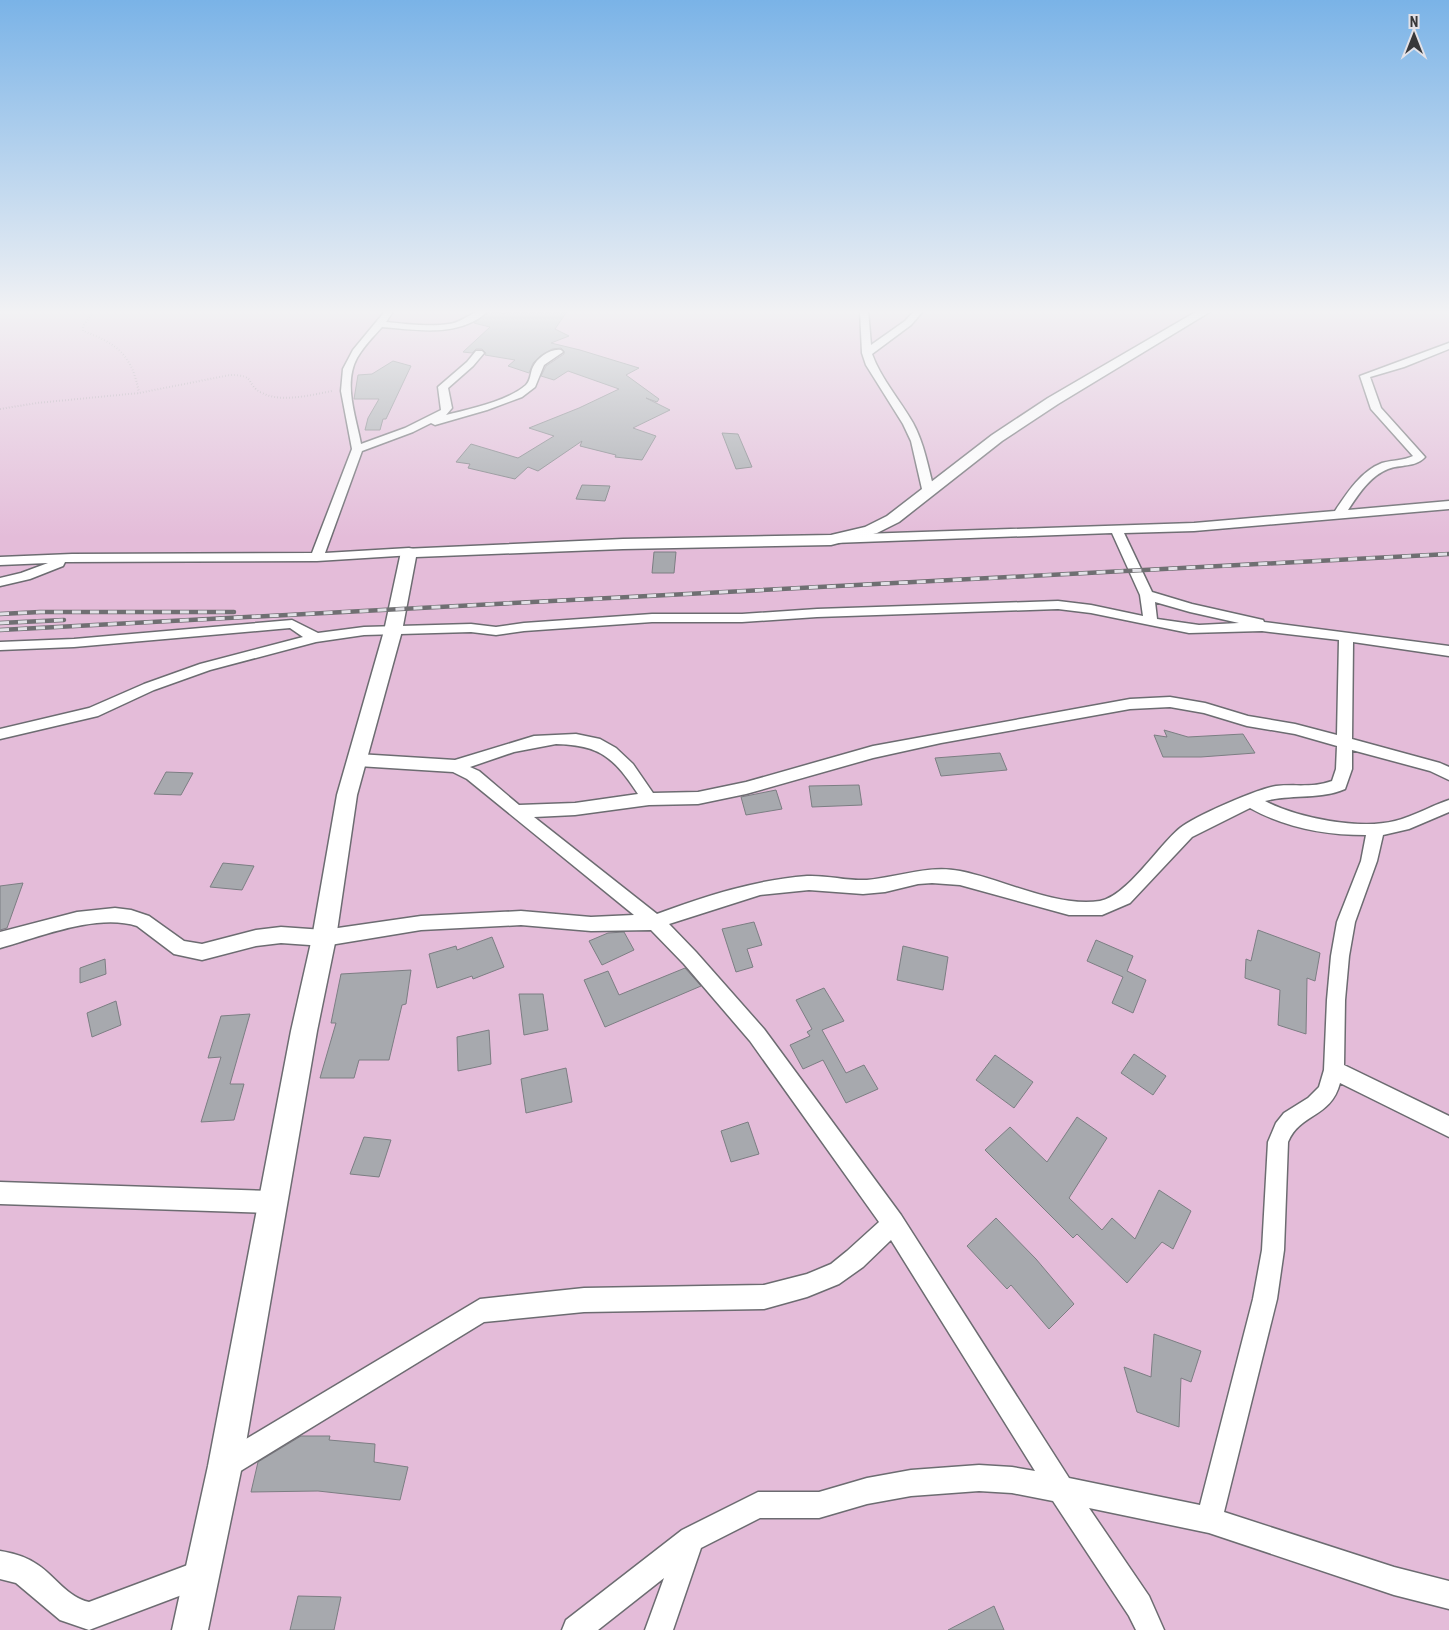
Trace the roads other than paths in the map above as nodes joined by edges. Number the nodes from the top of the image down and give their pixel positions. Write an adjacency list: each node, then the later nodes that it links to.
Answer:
1 (347, 386): 8 (street)
2 (444, 386): 7 (street)
3 (530, 386): 7 (street)
4 (883, 386): 9 (street)
5 (1078, 386): 9 (street)
6 (1368, 386): 11 (street)
7 (409, 430): 8 (street)
8 (357, 450): 15 (street)
9 (928, 489): 13 (street)
10 (1449, 505): 11 (street)
11 (1338, 516): 12 (street)
12 (1117, 530): 13 (street); 19 (street)
13 (831, 540): 14 (street)
14 (409, 552): 15 (street); 22 (street)
15 (317, 557): 16 (street)
16 (72, 558): 17 (street); 18 (street)
17 (0, 561)
18 (0, 582)
19 (1147, 595): 20 (street); 21 (street)
20 (1151, 622): 21 (street); 22 (street)
21 (1270, 627): 24 (street)
22 (393, 630): 23 (street); 29 (street)
23 (316, 638): 25 (street); 27 (street)
24 (1346, 638): 26 (street); 28 (street)
25 (0, 646)
26 (1449, 651)
27 (0, 734)
28 (1345, 742): 31 (street); 32 (street); 33 (street)
29 (358, 760): 30 (street); 38 (street)
30 (456, 766): 32 (street); 35 (street)
31 (1449, 774)
32 (649, 799): 35 (street)
33 (1252, 801): 36 (street); 37 (street)
34 (1449, 806): 36 (street)
35 (516, 811): 37 (street)
36 (1376, 829): 40 (street)
37 (655, 922): 38 (street); 44 (street)
38 (324, 938): 39 (street); 43 (street)
39 (0, 940)
40 (1334, 1070): 41 (street); 47 (street)
41 (1449, 1127)
42 (0, 1192): 43 (street)
43 (272, 1202): 45 (street)
44 (893, 1223): 45 (street); 46 (street)
45 (225, 1466): 50 (street)
46 (1061, 1490): 47 (street); 48 (street); 55 (street)
47 (1209, 1520): 51 (street)
48 (690, 1539): 53 (street); 54 (street)
49 (0, 1565): 50 (street)
50 (201, 1574): 52 (street)
51 (1449, 1595)
52 (190, 1630)
53 (576, 1630)
54 (659, 1630)
55 (1150, 1630)

